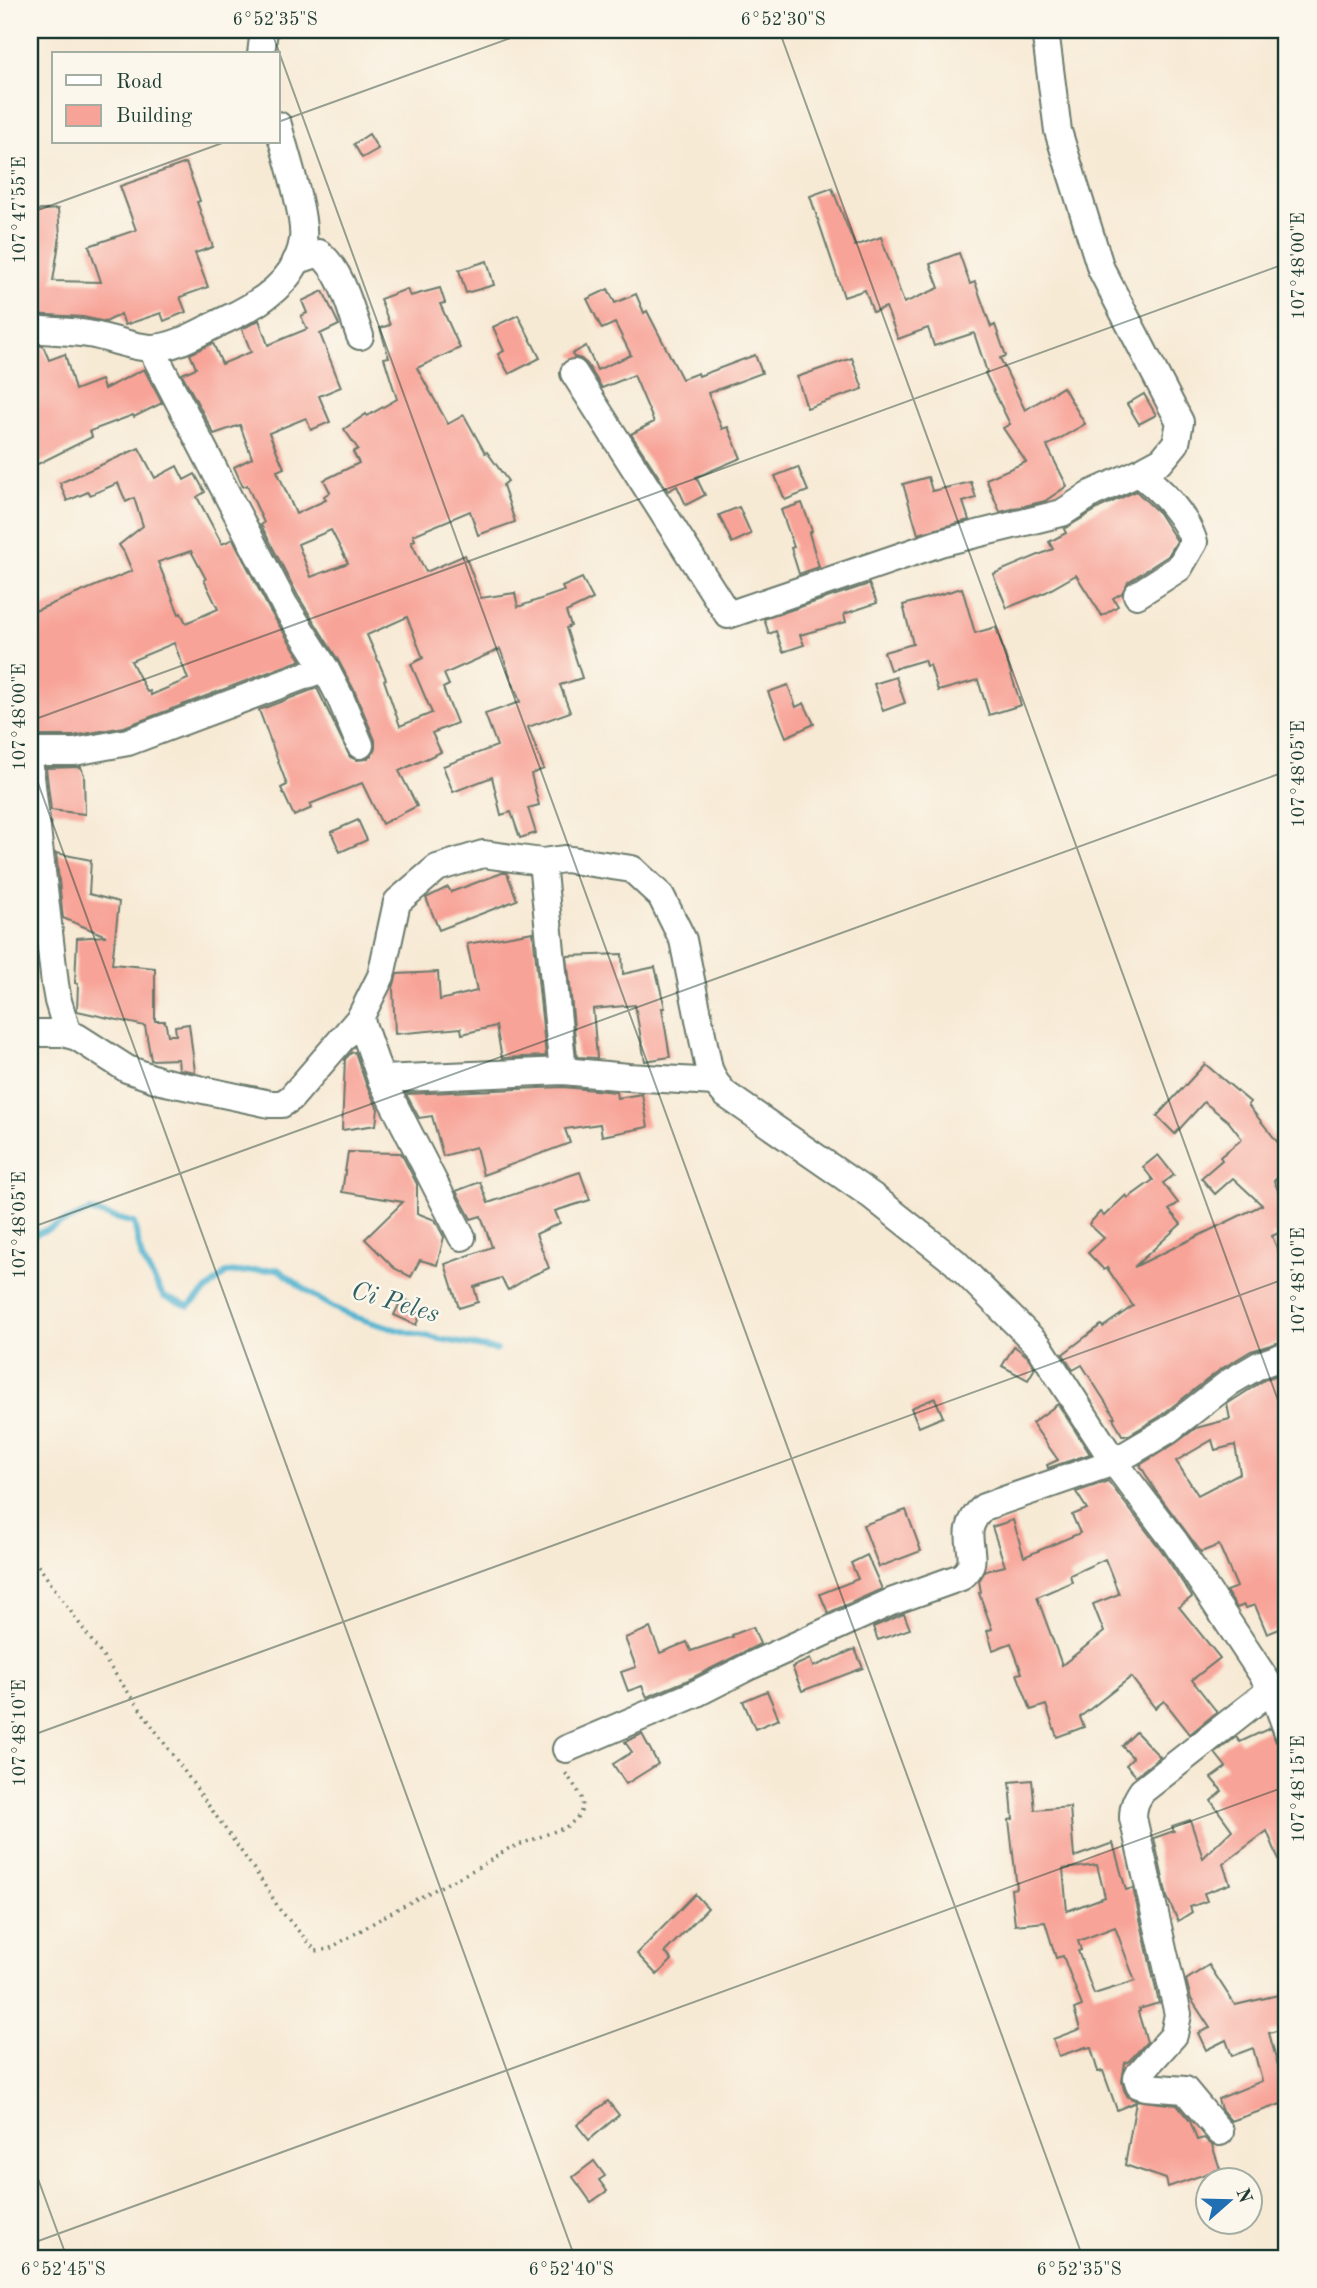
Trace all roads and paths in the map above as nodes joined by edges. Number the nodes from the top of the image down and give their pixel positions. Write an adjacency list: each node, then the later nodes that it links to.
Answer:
1 (264, 30): 3 (street)
2 (1045, 30): 10 (street)
3 (261, 52)
4 (280, 133): 5 (street)
5 (296, 261): 7 (street); 8 (street)
6 (30, 330): 8 (street)
7 (360, 337)
8 (151, 348): 12 (street)
9 (574, 373): 10 (street)
10 (1138, 473): 11 (street)
11 (1137, 595)
12 (325, 668): 13 (street); 14 (street)
13 (360, 744)
14 (30, 752)
15 (30, 768): 19 (street)
16 (542, 862): 17 (street); 20 (street); 22 (street)
17 (360, 1018): 19 (street); 21 (street)
18 (30, 1033): 19 (street)
19 (68, 1034)
20 (563, 1071): 21 (street); 22 (street)
21 (381, 1079): 23 (street)
22 (715, 1082): 25 (street)
23 (462, 1237)
24 (1287, 1355): 25 (street)
25 (1114, 1462): 27 (street); 29 (street)
26 (30, 1554): 29 (path)
27 (1272, 1689): 28 (street); 30 (street)
28 (1287, 1730)
29 (566, 1749)
30 (1220, 2132)

